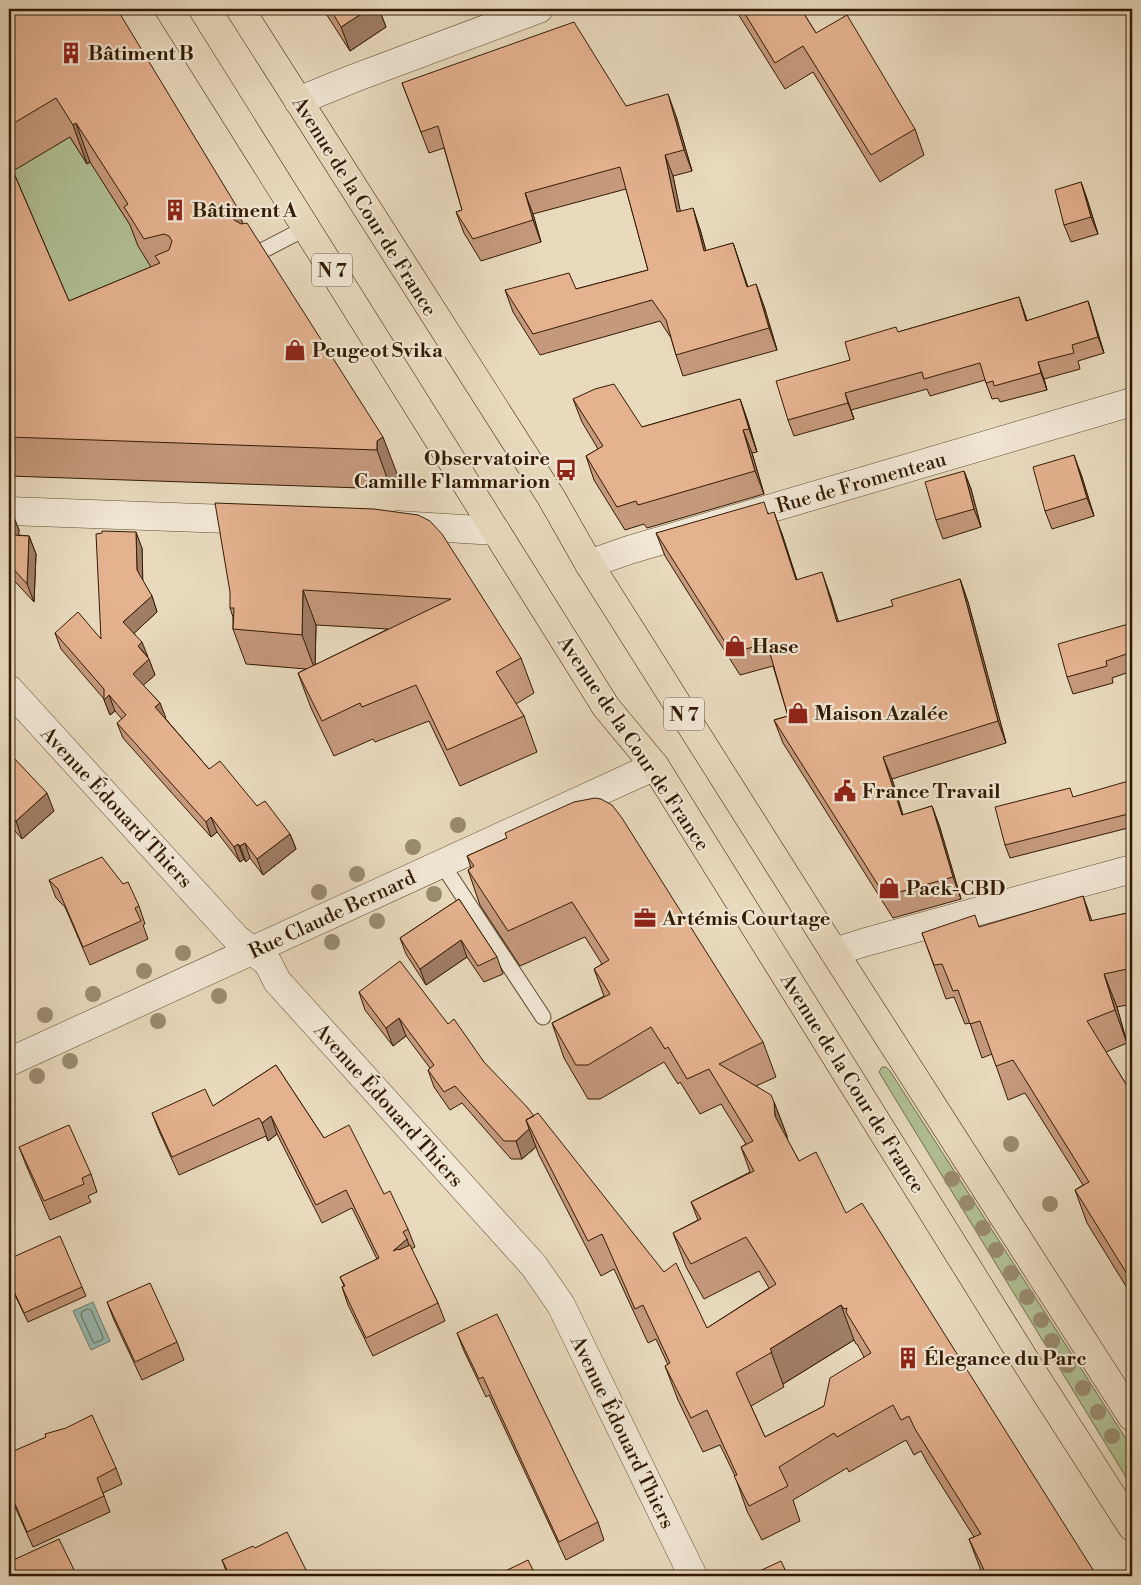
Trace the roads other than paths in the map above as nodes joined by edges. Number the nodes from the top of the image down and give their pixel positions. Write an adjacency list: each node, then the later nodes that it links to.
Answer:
1 (169, 9): 5 (main road, Avenue de la Cour de France / N 7)
2 (240, 9): 4 (main road, Avenue de la Cour de France / N 7)
3 (539, 9): 4 (street)
4 (298, 101): 12 (main road, Avenue de la Cour de France / N 7)
5 (306, 228): 6 (lane); 11 (main road, Avenue de la Cour de France / N 7)
6 (256, 254)
7 (1132, 402): 12 (street, Rue de Fromenteau)
8 (9, 511): 9 (street)
9 (275, 521)
10 (374, 525): 11 (street)
11 (496, 531): 14 (main road, Avenue de la Cour de France / N 7)
12 (589, 564): 18 (main road, Avenue de la Cour de France / N 7)
13 (9, 689): 17 (street, Avenue Édouard Thiers)
14 (655, 766): 15 (street, Rue Claude Bernard); 22 (main road, Avenue de la Cour de France / N 7)
15 (442, 864): 17 (street, Rue Claude Bernard); 19 (lane)
16 (1132, 869): 18 (street)
17 (252, 951): 20 (street, Rue Claude Bernard); 23 (street, Avenue Édouard Thiers)
18 (834, 952): 21 (main road, Avenue de la Cour de France / N 7)
19 (543, 1017)
20 (9, 1062)
21 (1132, 1417)
22 (1132, 1527)
23 (694, 1576)

